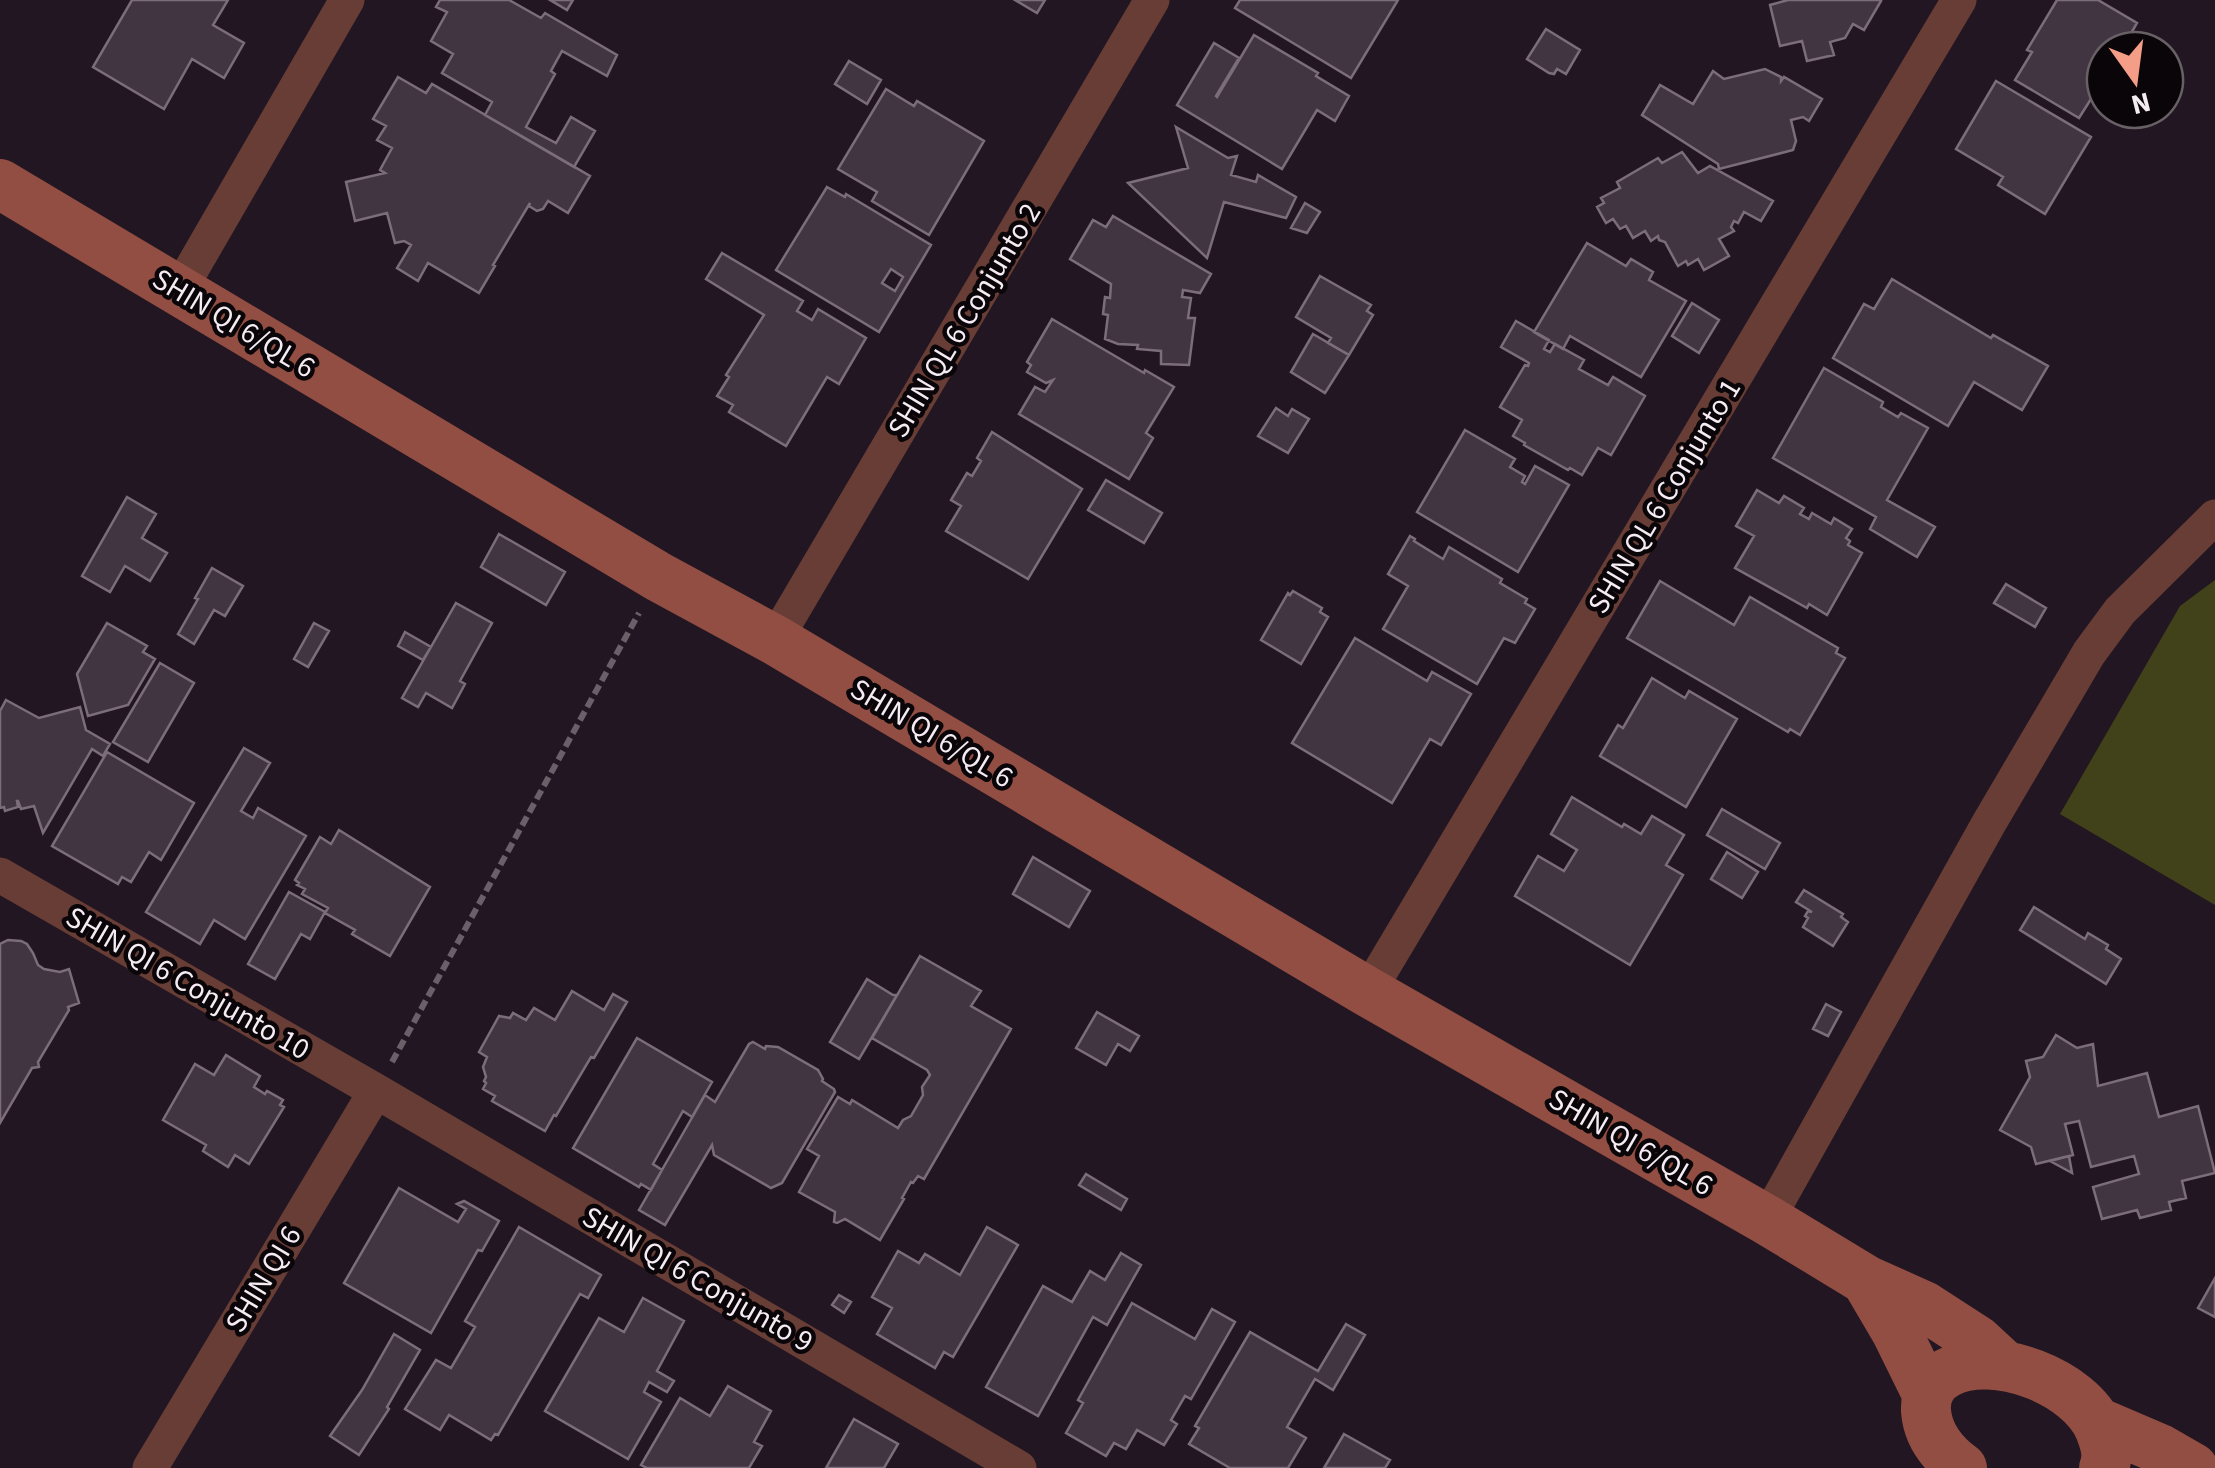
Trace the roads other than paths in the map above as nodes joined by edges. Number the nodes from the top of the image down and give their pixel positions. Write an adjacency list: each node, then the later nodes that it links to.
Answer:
1 (347, 0): 5 (street)
2 (1152, 0): 7 (street, SHIN QL 6 Conjunto 2)
3 (1959, 0): 9 (street, SHIN QL 6 Conjunto 1)
4 (0, 184): 5 (street, SHIN QI 6/QL 6)
5 (180, 290): 7 (street, SHIN QI 6/QL 6)
6 (2215, 517): 11 (street)
7 (775, 640): 9 (street, SHIN QI 6/QL 6)
8 (0, 875): 10 (street, SHIN QI 6 Conjunto 10)
9 (1368, 992): 11 (street, SHIN QI 6/QL 6)
10 (376, 1091): 16 (street, SHIN QI 6); 17 (street, SHIN QI 6 Conjunto 9)
11 (1768, 1220): 12 (street, SHIN QI 6/QL 6)
12 (1866, 1280): 13 (street, SHIN QI 6/QL 6); 14 (street, SHIN QI 6/QL 6)
13 (2004, 1365): 14 (street); 15 (street)
14 (1937, 1442)
15 (2101, 1445): 18 (street)
16 (150, 1468)
17 (1019, 1468)
18 (2194, 1468)

